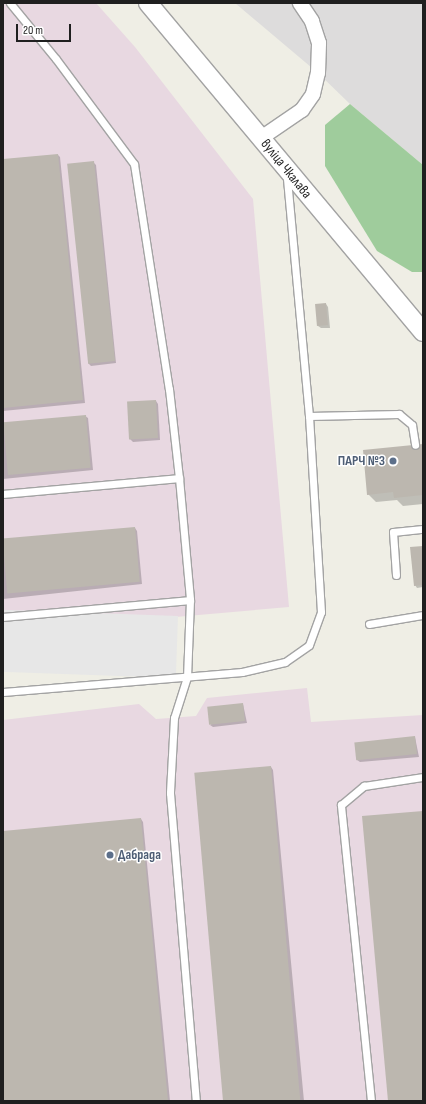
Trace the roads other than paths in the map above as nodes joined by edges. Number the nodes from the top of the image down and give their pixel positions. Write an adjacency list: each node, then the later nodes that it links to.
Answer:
1 (10, 3): 9 (lane)
2 (148, 3): 4 (street, вуліца Чкалава)
3 (300, 3): 4 (street)
4 (261, 138): 5 (street, вуліца Чкалава)
5 (287, 170): 6 (street, вуліца Чкалава); 7 (lane)
6 (423, 333)
7 (308, 416): 8 (lane); 17 (lane)
8 (415, 445)
9 (179, 478): 10 (lane); 13 (lane)
10 (3, 494)
11 (423, 529): 12 (lane)
12 (396, 575)
13 (190, 600): 15 (lane); 17 (lane)
14 (423, 615): 16 (lane)
15 (3, 617)
16 (369, 624)
17 (188, 677): 18 (lane); 20 (lane)
18 (3, 692)
19 (423, 777): 21 (lane)
20 (196, 1101)
21 (371, 1101)

